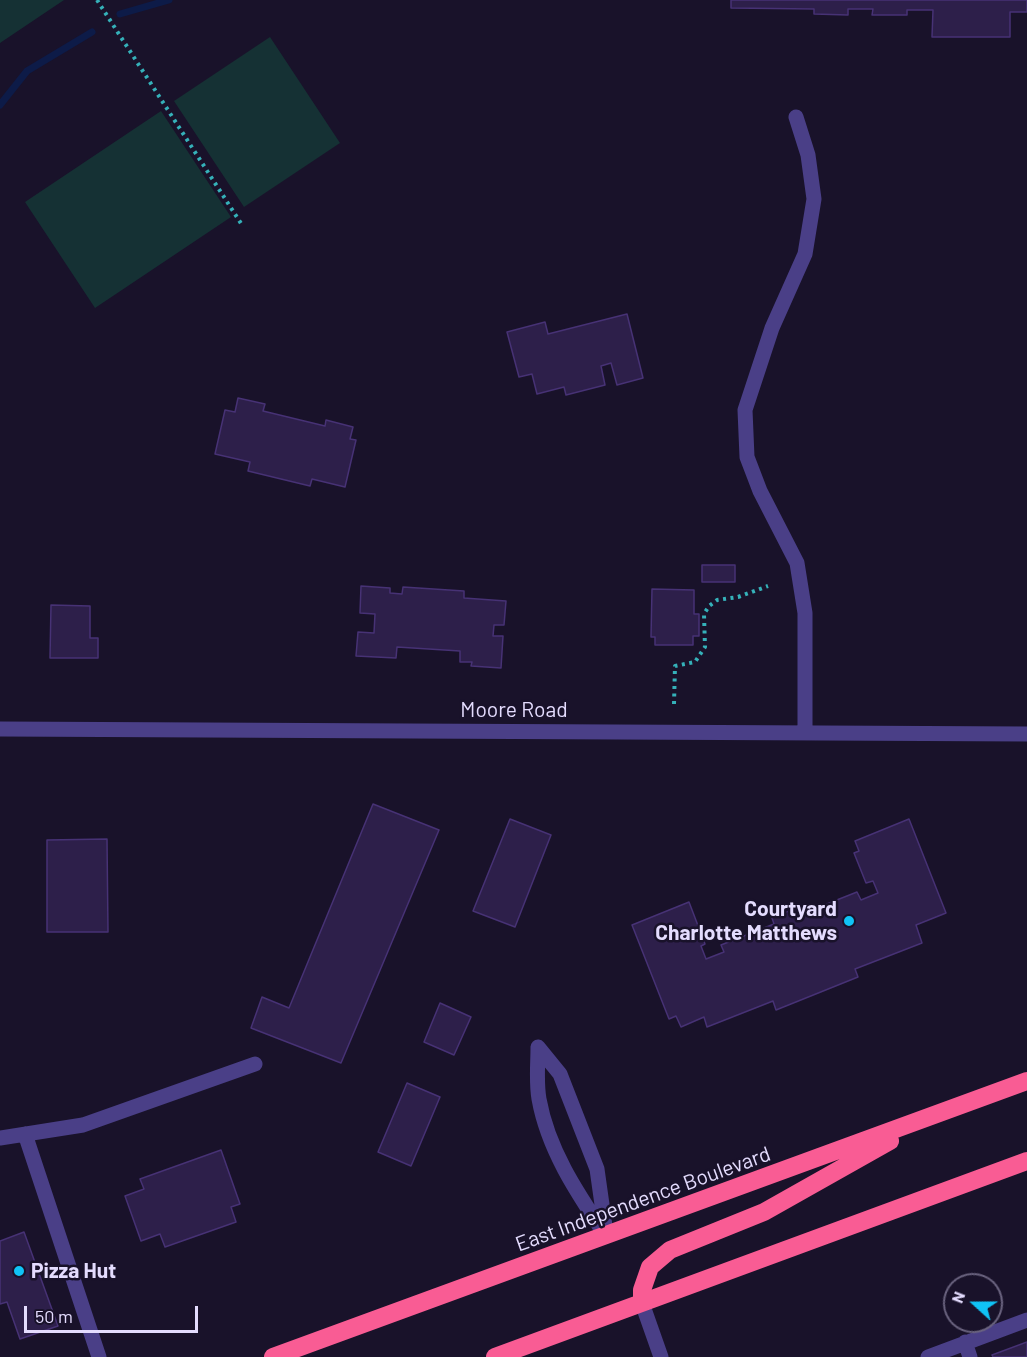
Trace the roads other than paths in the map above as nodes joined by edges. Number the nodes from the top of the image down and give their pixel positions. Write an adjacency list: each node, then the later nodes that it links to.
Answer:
1 (796, 117): 3 (street)
2 (0, 729): 3 (street, Moore Road)
3 (805, 733): 4 (street, Moore Road)
4 (1027, 734)
5 (255, 1064): 8 (street)
6 (1027, 1081): 7 (highway, East Independence Boulevard)
7 (939, 1114): 11 (highway, East Independence Boulevard); 12 (highway)
8 (25, 1134): 9 (street); 15 (street)
9 (0, 1138)
10 (1027, 1161): 12 (highway)
11 (606, 1236): 11 (street); 16 (highway, East Independence Boulevard)
12 (642, 1303): 17 (highway); 18 (street)
13 (1027, 1320): 14 (street)
14 (968, 1350): 19 (street)
15 (99, 1357)
16 (273, 1357)
17 (495, 1357)
18 (661, 1357)
19 (928, 1357)

